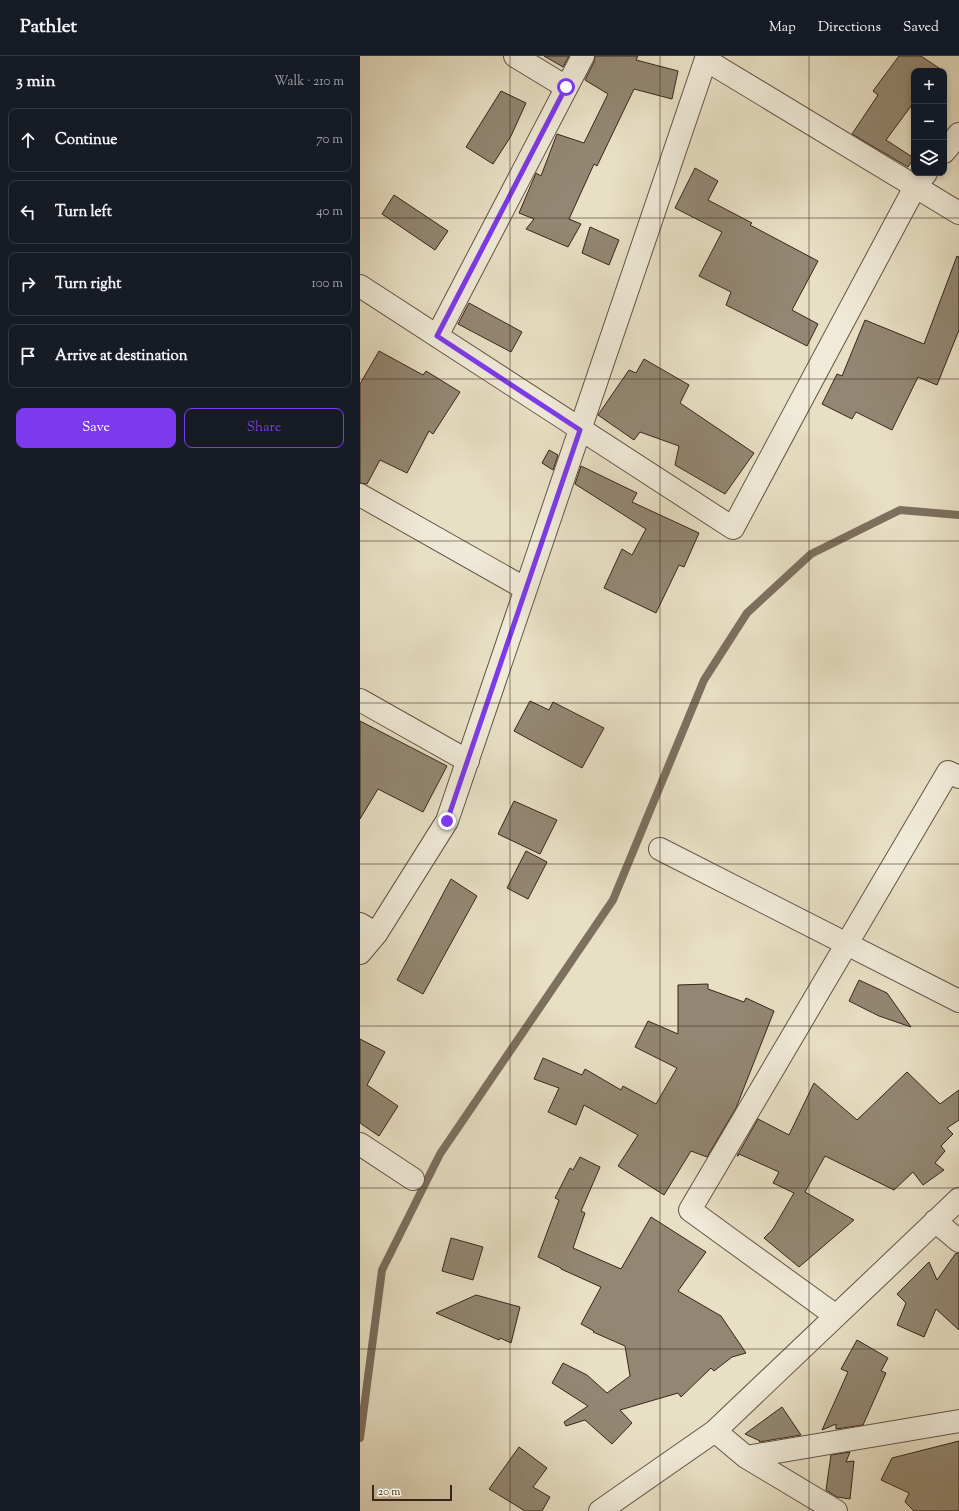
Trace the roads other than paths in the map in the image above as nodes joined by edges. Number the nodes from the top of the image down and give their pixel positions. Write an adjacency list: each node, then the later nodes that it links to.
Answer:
1 (515, 56): 4 (street)
2 (582, 56): 4 (street)
3 (706, 58): 7 (street); 11 (street)
4 (566, 87): 10 (street)
5 (959, 134): 6 (street)
6 (947, 148)
7 (920, 180): 8 (street); 11 (street)
8 (959, 213)
9 (360, 286): 10 (street)
10 (437, 336): 11 (street)
11 (580, 430): 13 (street)
12 (360, 496): 13 (street)
13 (526, 589): 15 (street)
14 (360, 700): 15 (street)
15 (468, 761): 18 (street)
16 (959, 778): 19 (street)
17 (660, 849): 19 (street)
18 (368, 929): 20 (street)
19 (847, 944): 21 (street); 27 (street)
20 (360, 953)
21 (959, 1001)
22 (360, 1144): 23 (street)
23 (413, 1179)
24 (959, 1198): 25 (street)
25 (935, 1221): 26 (street); 27 (street)
26 (959, 1241)
27 (836, 1316): 29 (street)
28 (959, 1421): 30 (street)
29 (715, 1431): 30 (street); 31 (street)
30 (746, 1457): 32 (street)
31 (600, 1511)
32 (836, 1511)

